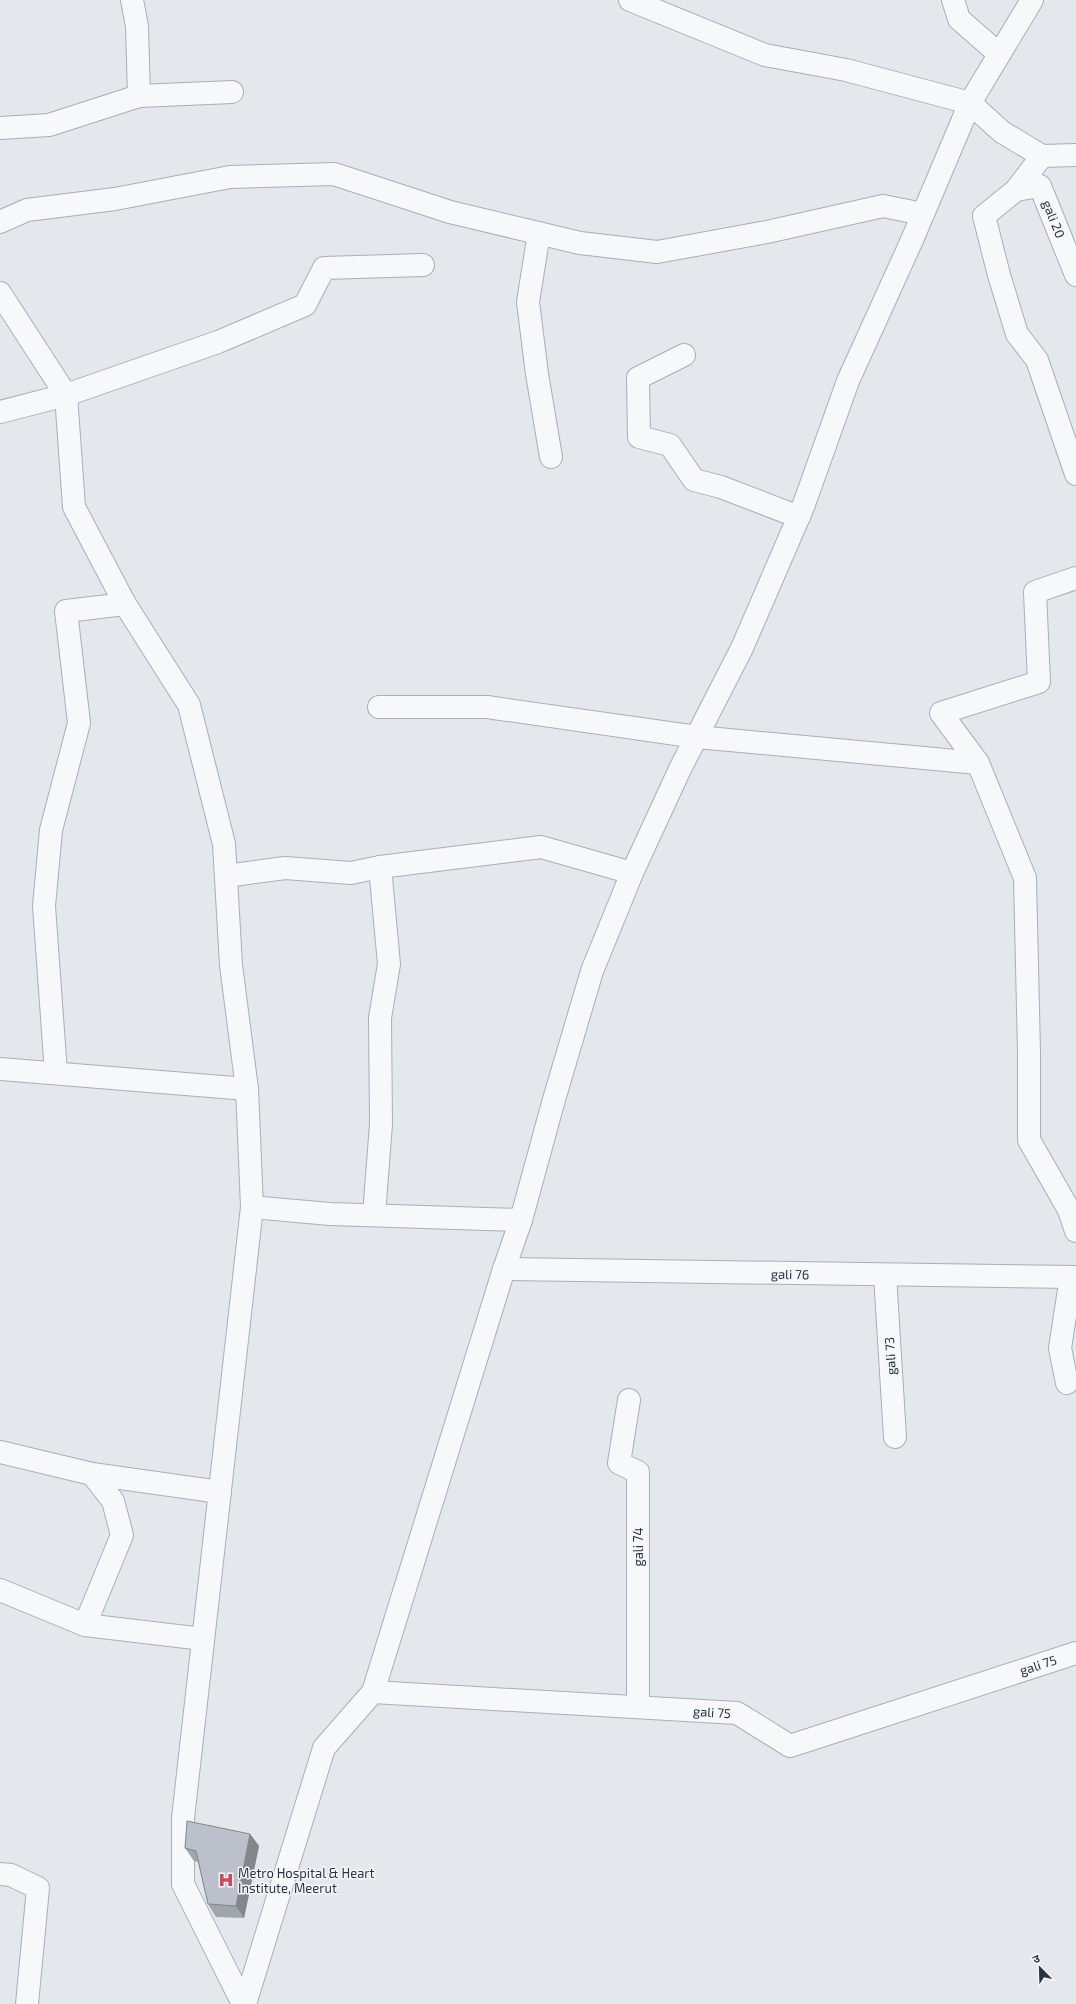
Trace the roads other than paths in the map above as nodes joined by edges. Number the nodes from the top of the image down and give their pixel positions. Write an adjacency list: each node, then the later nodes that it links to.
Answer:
1 (132, 0): 7 (street)
2 (630, 0): 8 (street)
3 (954, 0): 5 (street)
4 (1032, 0): 5 (street)
5 (999, 54): 8 (street)
6 (232, 92): 7 (street)
7 (139, 96): 9 (street)
8 (970, 103): 11 (street); 13 (street)
9 (0, 128)
10 (1076, 155): 11 (street)
11 (1042, 156): 12 (street)
12 (1016, 190): 17 (street, gali 20); 23 (street)
13 (923, 214): 15 (street); 24 (street)
14 (0, 222): 15 (street)
15 (539, 234): 22 (street)
16 (423, 265): 20 (street)
17 (1076, 275)
18 (0, 293): 20 (street)
19 (684, 355): 24 (street)
20 (66, 395): 21 (street); 26 (street)
21 (0, 412)
22 (552, 457)
23 (1076, 474)
24 (799, 517): 28 (street)
25 (1076, 578): 29 (street)
26 (125, 604): 32 (street); 34 (street)
27 (379, 707): 28 (street)
28 (697, 737): 29 (street); 31 (street)
29 (978, 763): 39 (street)
30 (380, 867): 31 (street); 32 (street); 37 (street)
31 (632, 873): 38 (street)
32 (226, 876): 35 (street)
33 (0, 1069): 34 (street)
34 (56, 1073): 35 (street)
35 (247, 1089): 36 (street)
36 (252, 1207): 37 (street); 48 (street)
37 (374, 1215): 38 (street)
38 (521, 1220): 40 (street)
39 (1076, 1231)
40 (504, 1270): 41 (street, gali 76); 53 (street)
41 (885, 1275): 42 (street, gali 76); 45 (street, gali 73)
42 (1074, 1277): 43 (street)
43 (1067, 1383)
44 (629, 1400): 54 (street, gali 74)
45 (895, 1436)
46 (0, 1452): 47 (street)
47 (92, 1474): 48 (street); 50 (street)
48 (220, 1492): 51 (street)
49 (0, 1590): 50 (street)
50 (85, 1625): 51 (street)
51 (203, 1639): 57 (street)
52 (1076, 1653): 54 (street, gali 75)
53 (373, 1692): 54 (street, gali 75); 57 (street)
54 (638, 1708)
55 (0, 1874): 56 (street)
56 (27, 2004)
57 (244, 2004)

